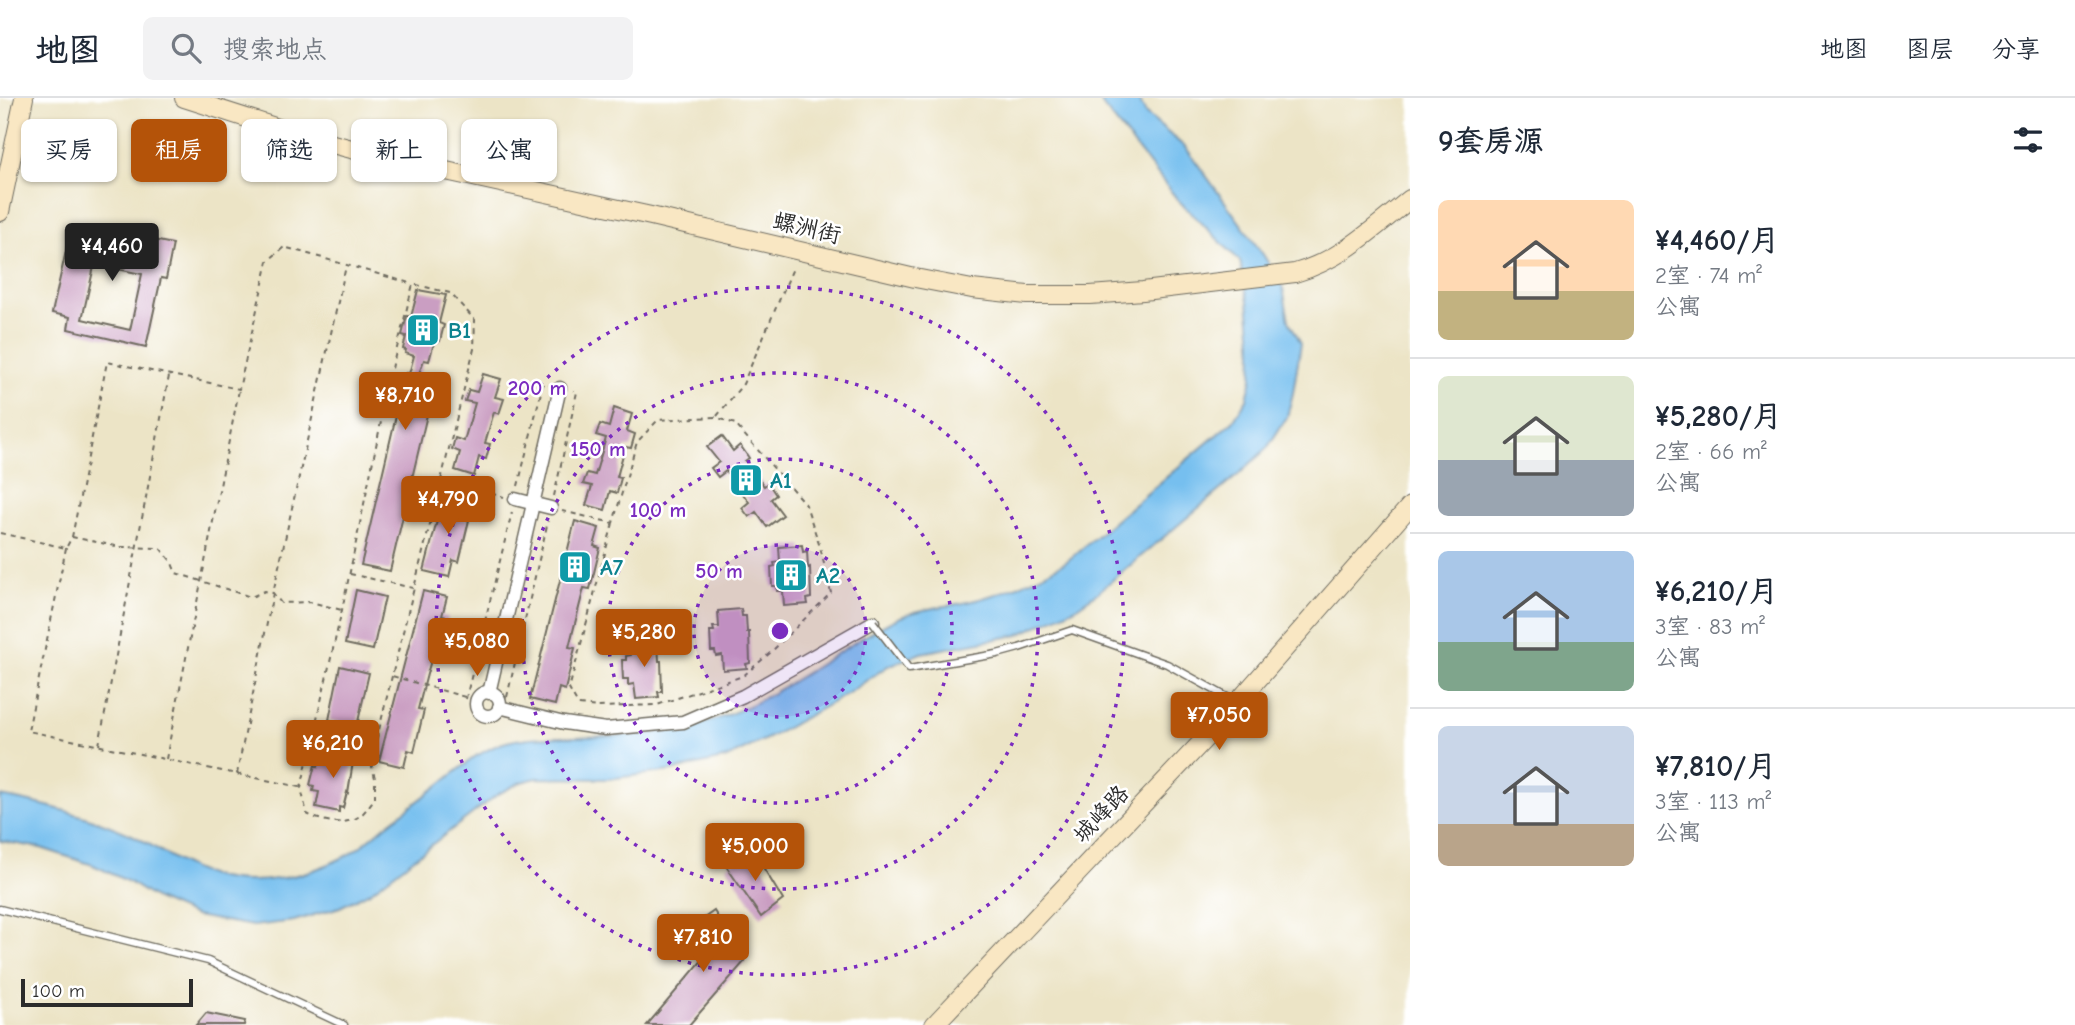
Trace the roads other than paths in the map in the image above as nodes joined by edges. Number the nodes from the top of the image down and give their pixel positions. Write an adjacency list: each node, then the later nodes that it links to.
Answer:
1 (24, 98): 4 (street)
2 (184, 98): 3 (street, 螺洲街)
3 (1410, 199)
4 (0, 212)
5 (560, 388): 7 (street)
6 (515, 499): 7 (street)
7 (533, 504): 9 (street); 11 (street)
8 (1410, 506): 16 (street, 城峰路)
9 (551, 508)
10 (873, 622): 12 (lane, bridge); 13 (street)
11 (489, 693): 13 (street); 13 (street)
12 (1236, 702)
13 (502, 707)
14 (0, 909): 15 (lane)
15 (344, 1025)
16 (934, 1025)

